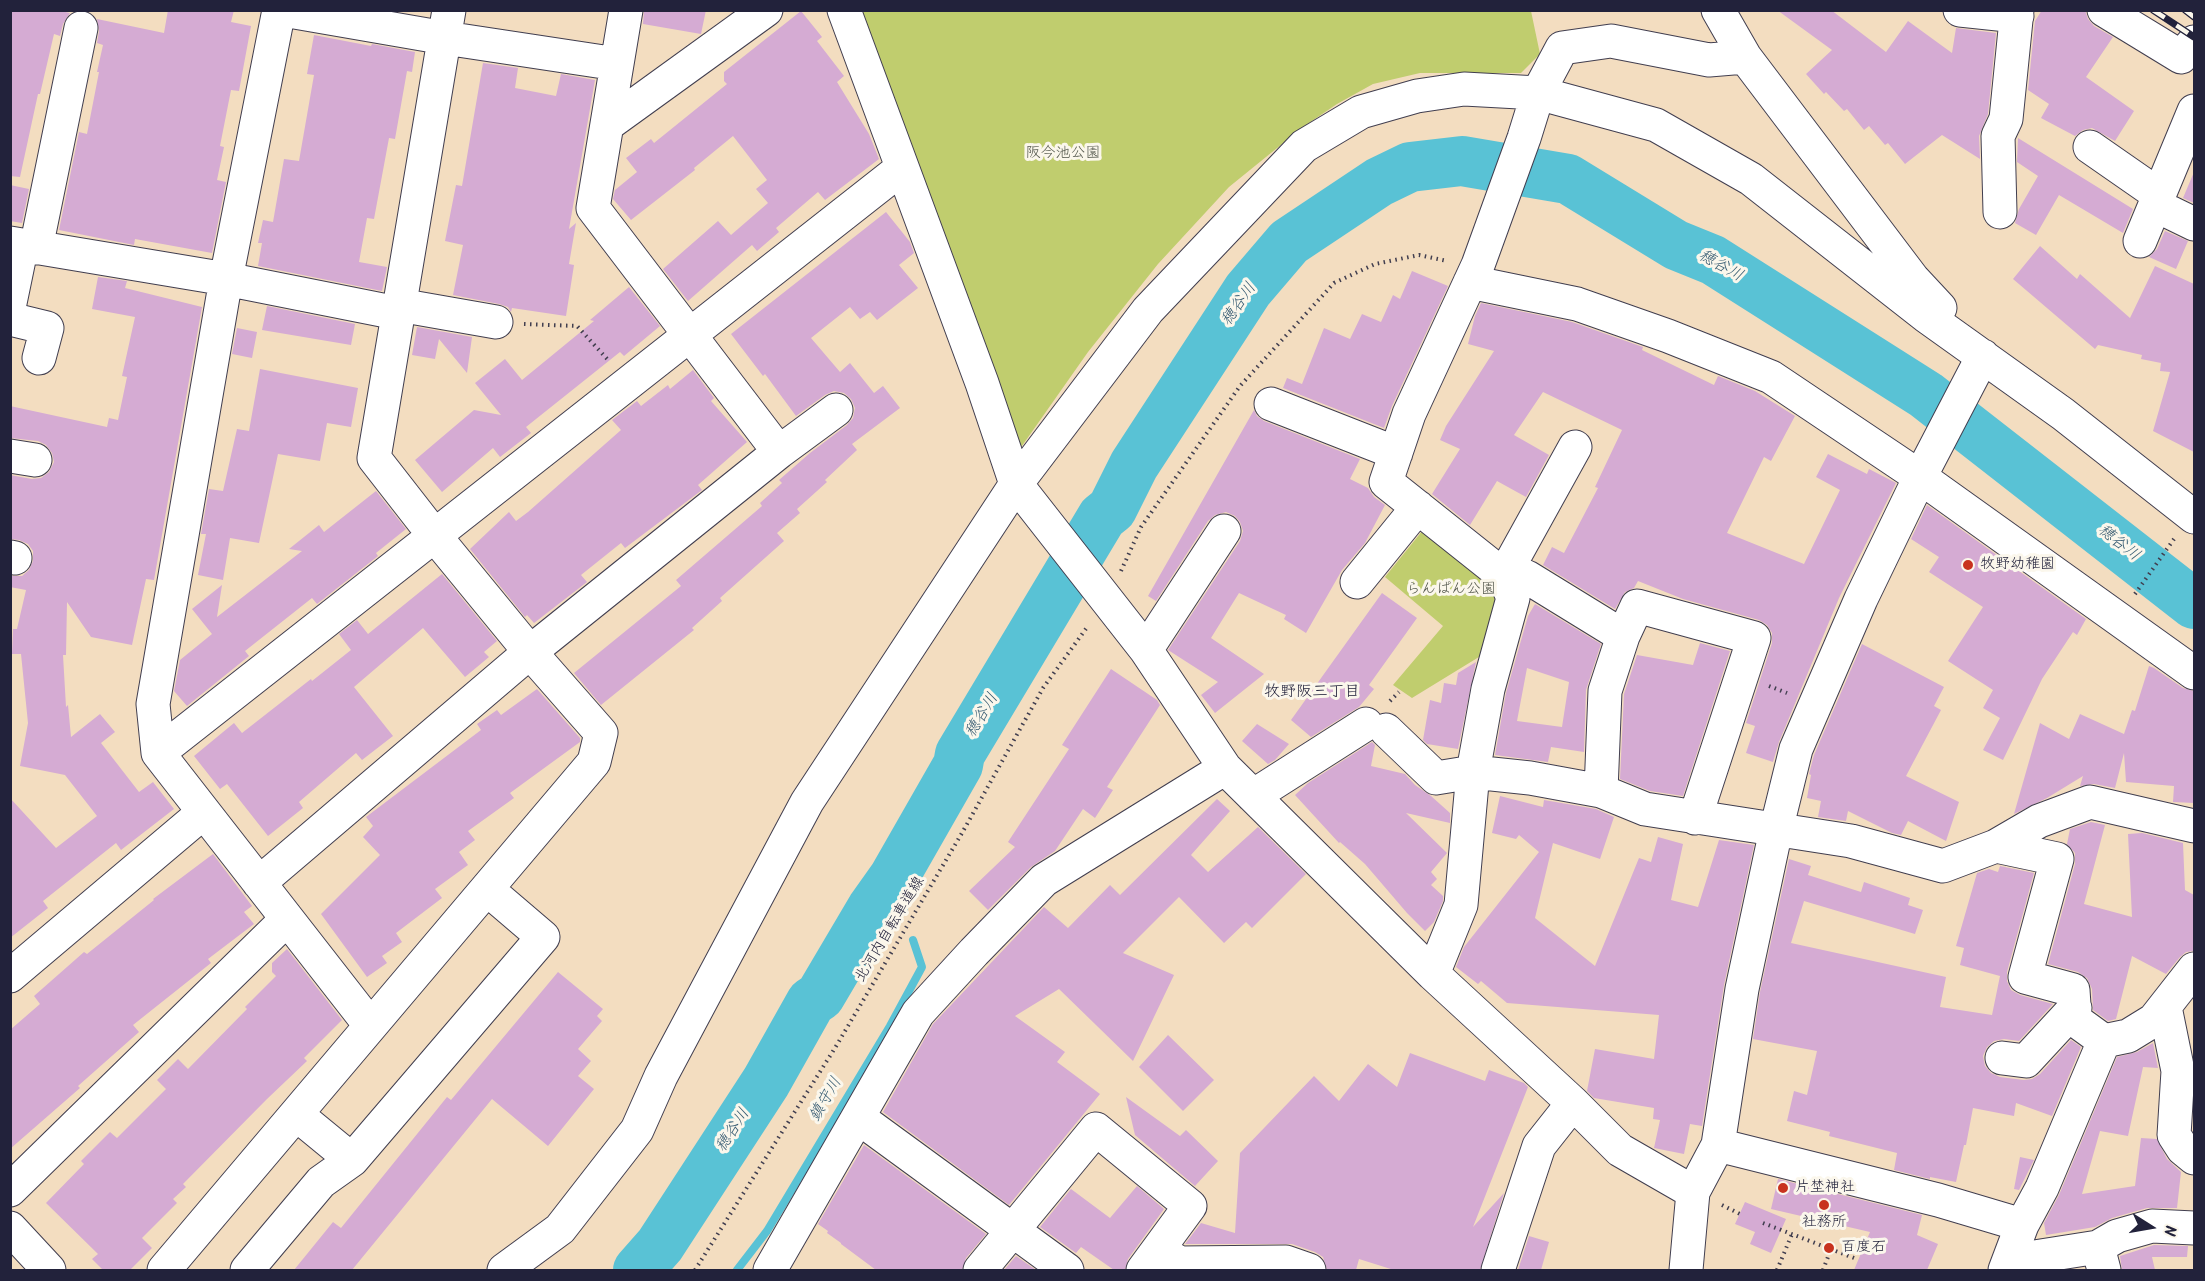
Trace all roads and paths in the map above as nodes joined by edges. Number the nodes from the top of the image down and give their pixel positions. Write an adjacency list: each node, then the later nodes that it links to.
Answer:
1 (281, 10): 9 (street); 25 (street)
2 (626, 10): 13 (street)
3 (766, 10): 16 (street)
4 (844, 10): 18 (street)
5 (1718, 10): 12 (street)
6 (1960, 10): 8 (street)
7 (2104, 10): 11 (street)
8 (2017, 13): 20 (street)
9 (447, 24): 13 (street); 27 (street)
10 (81, 28): 23 (street)
11 (2190, 54)
12 (1744, 57): 14 (street); 32 (street)
13 (617, 64): 16 (street)
14 (1538, 93): 24 (street); 32 (street); 40 (street)
15 (2194, 111): 19 (street)
16 (607, 125): 30 (street)
17 (2090, 147): 19 (street)
18 (902, 168): 30 (street); 40 (street)
19 (2157, 200): 21 (street); 22 (street)
20 (2000, 212)
21 (2194, 224)
22 (2140, 241)
23 (23, 245): 25 (street); 26 (street)
24 (1474, 273): 38 (street); 39 (street)
25 (226, 279): 27 (street); 55 (street)
26 (10, 303)
27 (398, 309): 29 (street); 44 (street)
28 (10, 319): 31 (street)
29 (496, 322): 33 (path)
30 (689, 335): 33 (street); 37 (street)
31 (39, 358)
32 (1980, 362): 39 (street); 42 (street)
33 (628, 383): 44 (street)
34 (1271, 404): 38 (street)
35 (836, 410): 37 (street)
36 (1575, 447): 45 (street)
37 (779, 452): 51 (street)
38 (1396, 453): 41 (street)
39 (1921, 474): 52 (street); 54 (street)
40 (1016, 484): 47 (street); 99 (street)
41 (1418, 507): 45 (street); 46 (street)
42 (2187, 524): 48 (path)
43 (1224, 531): 50 (street)
44 (434, 536): 51 (street); 55 (street)
45 (1505, 579): 49 (street); 57 (street)
46 (1357, 582)
47 (1106, 602): 50 (street); 100 (path, 北河内自転車道線)
48 (2130, 602)
49 (1623, 636): 53 (street); 58 (street)
50 (1146, 650): 56 (street)
51 (530, 652): 65 (street); 66 (street)
52 (2194, 673)
53 (1741, 676): 54 (path); 61 (street)
54 (1816, 704): 63 (street)
55 (158, 753): 60 (street)
56 (1226, 768): 59 (street); 78 (street)
57 (1473, 772): 58 (street); 59 (street); 69 (street)
58 (1601, 791): 61 (street)
59 (1253, 796): 69 (street)
60 (204, 812): 65 (street); 70 (street)
61 (1695, 818): 63 (street)
62 (2194, 826): 64 (street)
63 (1776, 830): 64 (street); 79 (street)
64 (1996, 846): 72 (street)
65 (259, 883): 67 (street)
66 (488, 890): 73 (street); 81 (street)
67 (287, 919): 73 (street); 82 (street)
68 (2194, 969): 71 (street)
69 (1433, 974): 76 (street)
70 (10, 975)
71 (2164, 1007): 74 (street); 80 (street)
72 (2074, 1008): 74 (street); 75 (street)
73 (370, 1025): 77 (street)
74 (2104, 1041): 87 (street)
75 (2002, 1058)
76 (1572, 1103): 83 (street); 105 (street)
77 (296, 1114): 81 (street); 97 (street)
78 (859, 1118): 89 (street); 101 (street)
79 (1718, 1145): 83 (street); 87 (street)
80 (2194, 1158)
81 (352, 1160): 98 (street)
82 (10, 1190)
83 (1705, 1198): 84 (path); 106 (street)
84 (1740, 1214)
85 (2193, 1219): 93 (street)
86 (1763, 1223): 90 (path)
87 (2022, 1225): 95 (street)
88 (10, 1228): 96 (street)
89 (1012, 1229): 94 (street); 102 (street); 103 (street)
90 (1792, 1234): 91 (path); 107 (path)
91 (1831, 1249): 92 (path); 108 (path)
92 (1854, 1258)
93 (2101, 1259): 95 (street)
94 (1150, 1260): 104 (street)
95 (2007, 1266)
96 (49, 1270)
97 (164, 1270)
98 (247, 1270)
99 (504, 1270)
100 (695, 1270)
101 (770, 1270)
102 (980, 1270)
103 (1067, 1270)
104 (1309, 1270)
105 (1498, 1270)
106 (1686, 1270)
107 (1778, 1270)
108 (1823, 1270)

